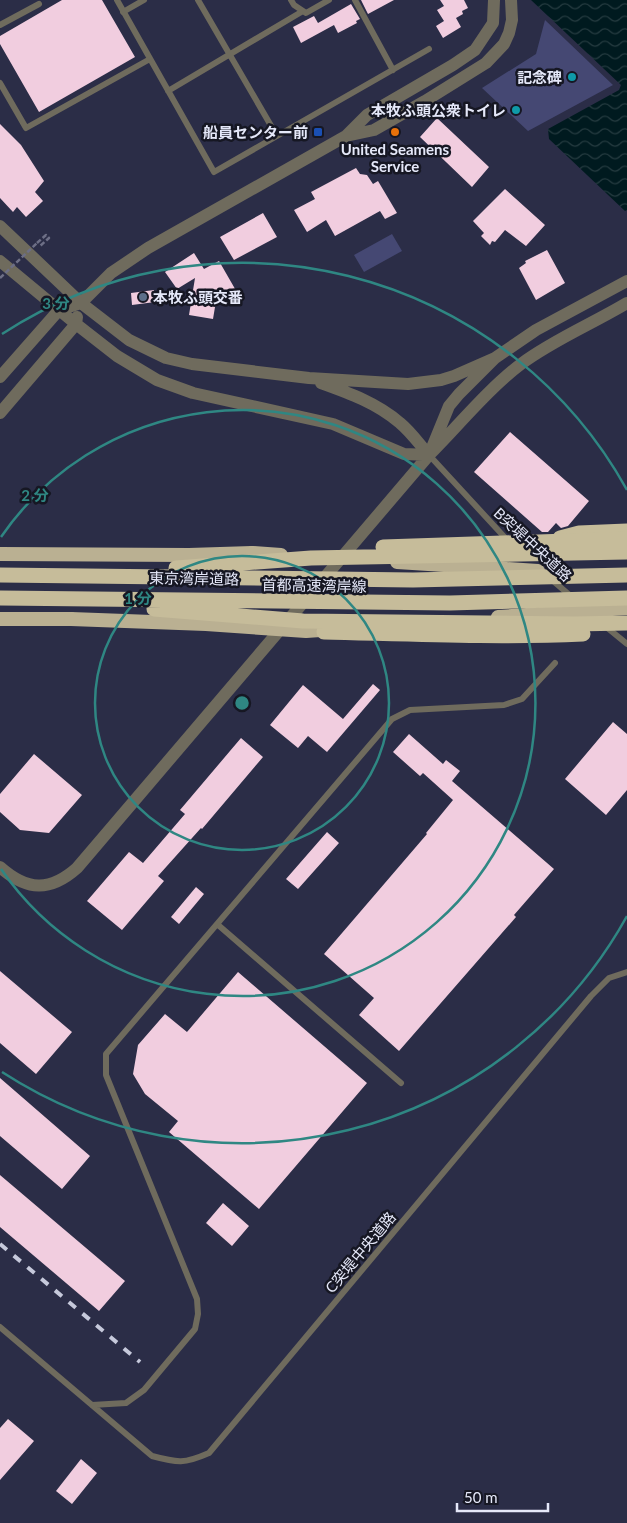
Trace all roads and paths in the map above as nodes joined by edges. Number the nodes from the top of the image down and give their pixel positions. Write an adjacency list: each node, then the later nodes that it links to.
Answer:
1 (116, 0): 11 (lane)
2 (144, 0): 11 (lane)
3 (198, 0): 14 (lane)
4 (291, 0): 10 (lane)
5 (329, 0): 10 (lane)
6 (355, 0): 16 (lane)
7 (494, 0): 20 (street)
8 (511, 0): 20 (street)
9 (38, 4): 12 (lane)
10 (303, 11): 14 (lane)
11 (123, 12): 15 (lane)
12 (0, 26)
13 (429, 50): 16 (lane)
14 (229, 54): 18 (lane); 19 (lane)
15 (150, 59): 17 (lane); 18 (lane)
16 (393, 70): 19 (lane)
17 (0, 83)
18 (168, 91): 19 (lane)
19 (277, 136)
20 (346, 136): 26 (street)
21 (0, 226): 26 (street)
22 (38, 245): 24 (path, bridge)
23 (0, 261): 28 (street)
24 (0, 278)
25 (627, 280): 30 (street)
26 (81, 303): 28 (street); 29 (street); 32 (street)
27 (627, 304): 34 (street)
28 (59, 310): 29 (street); 31 (street)
29 (76, 324): 33 (street); 34 (street)
30 (495, 358): 32 (street); 34 (street)
31 (0, 377)
32 (309, 378): 34 (street)
33 (0, 413)
34 (429, 455): 56 (lane, B突堤中央道路); 58 (street)
35 (627, 531): 37 (highway, bridge)
36 (627, 539): 37 (highway, bridge)
37 (551, 541): 39 (highway, bridge)
38 (627, 552): 42 (highway, bridge)
39 (252, 553): 40 (highway); 43 (highway, bridge)
40 (0, 554)
41 (0, 575): 42 (highway, 首都高速湾岸線, bridge)
42 (72, 576): 43 (highway, 首都高速湾岸線, bridge)
43 (627, 576)
44 (0, 581): 45 (highway, 東京湾岸道路)
45 (627, 582)
46 (0, 592): 47 (highway, 東京湾岸道路)
47 (627, 592)
48 (0, 598): 50 (highway, 首都高速湾岸線, bridge)
49 (627, 598): 50 (highway, 首都高速湾岸線, bridge)
50 (39, 599): 53 (highway, bridge)
51 (627, 608): 54 (highway, bridge)
52 (0, 619): 54 (highway, bridge)
53 (627, 623)
54 (306, 631): 55 (highway, bridge)
55 (627, 631)
56 (627, 644)
57 (555, 662): 59 (lane)
58 (0, 867)
59 (217, 924): 61 (lane); 63 (lane)
60 (627, 972): 63 (lane, C突堤中央道路)
61 (401, 1083)
62 (0, 1327): 63 (lane, C突堤中央道路)
63 (92, 1404)

